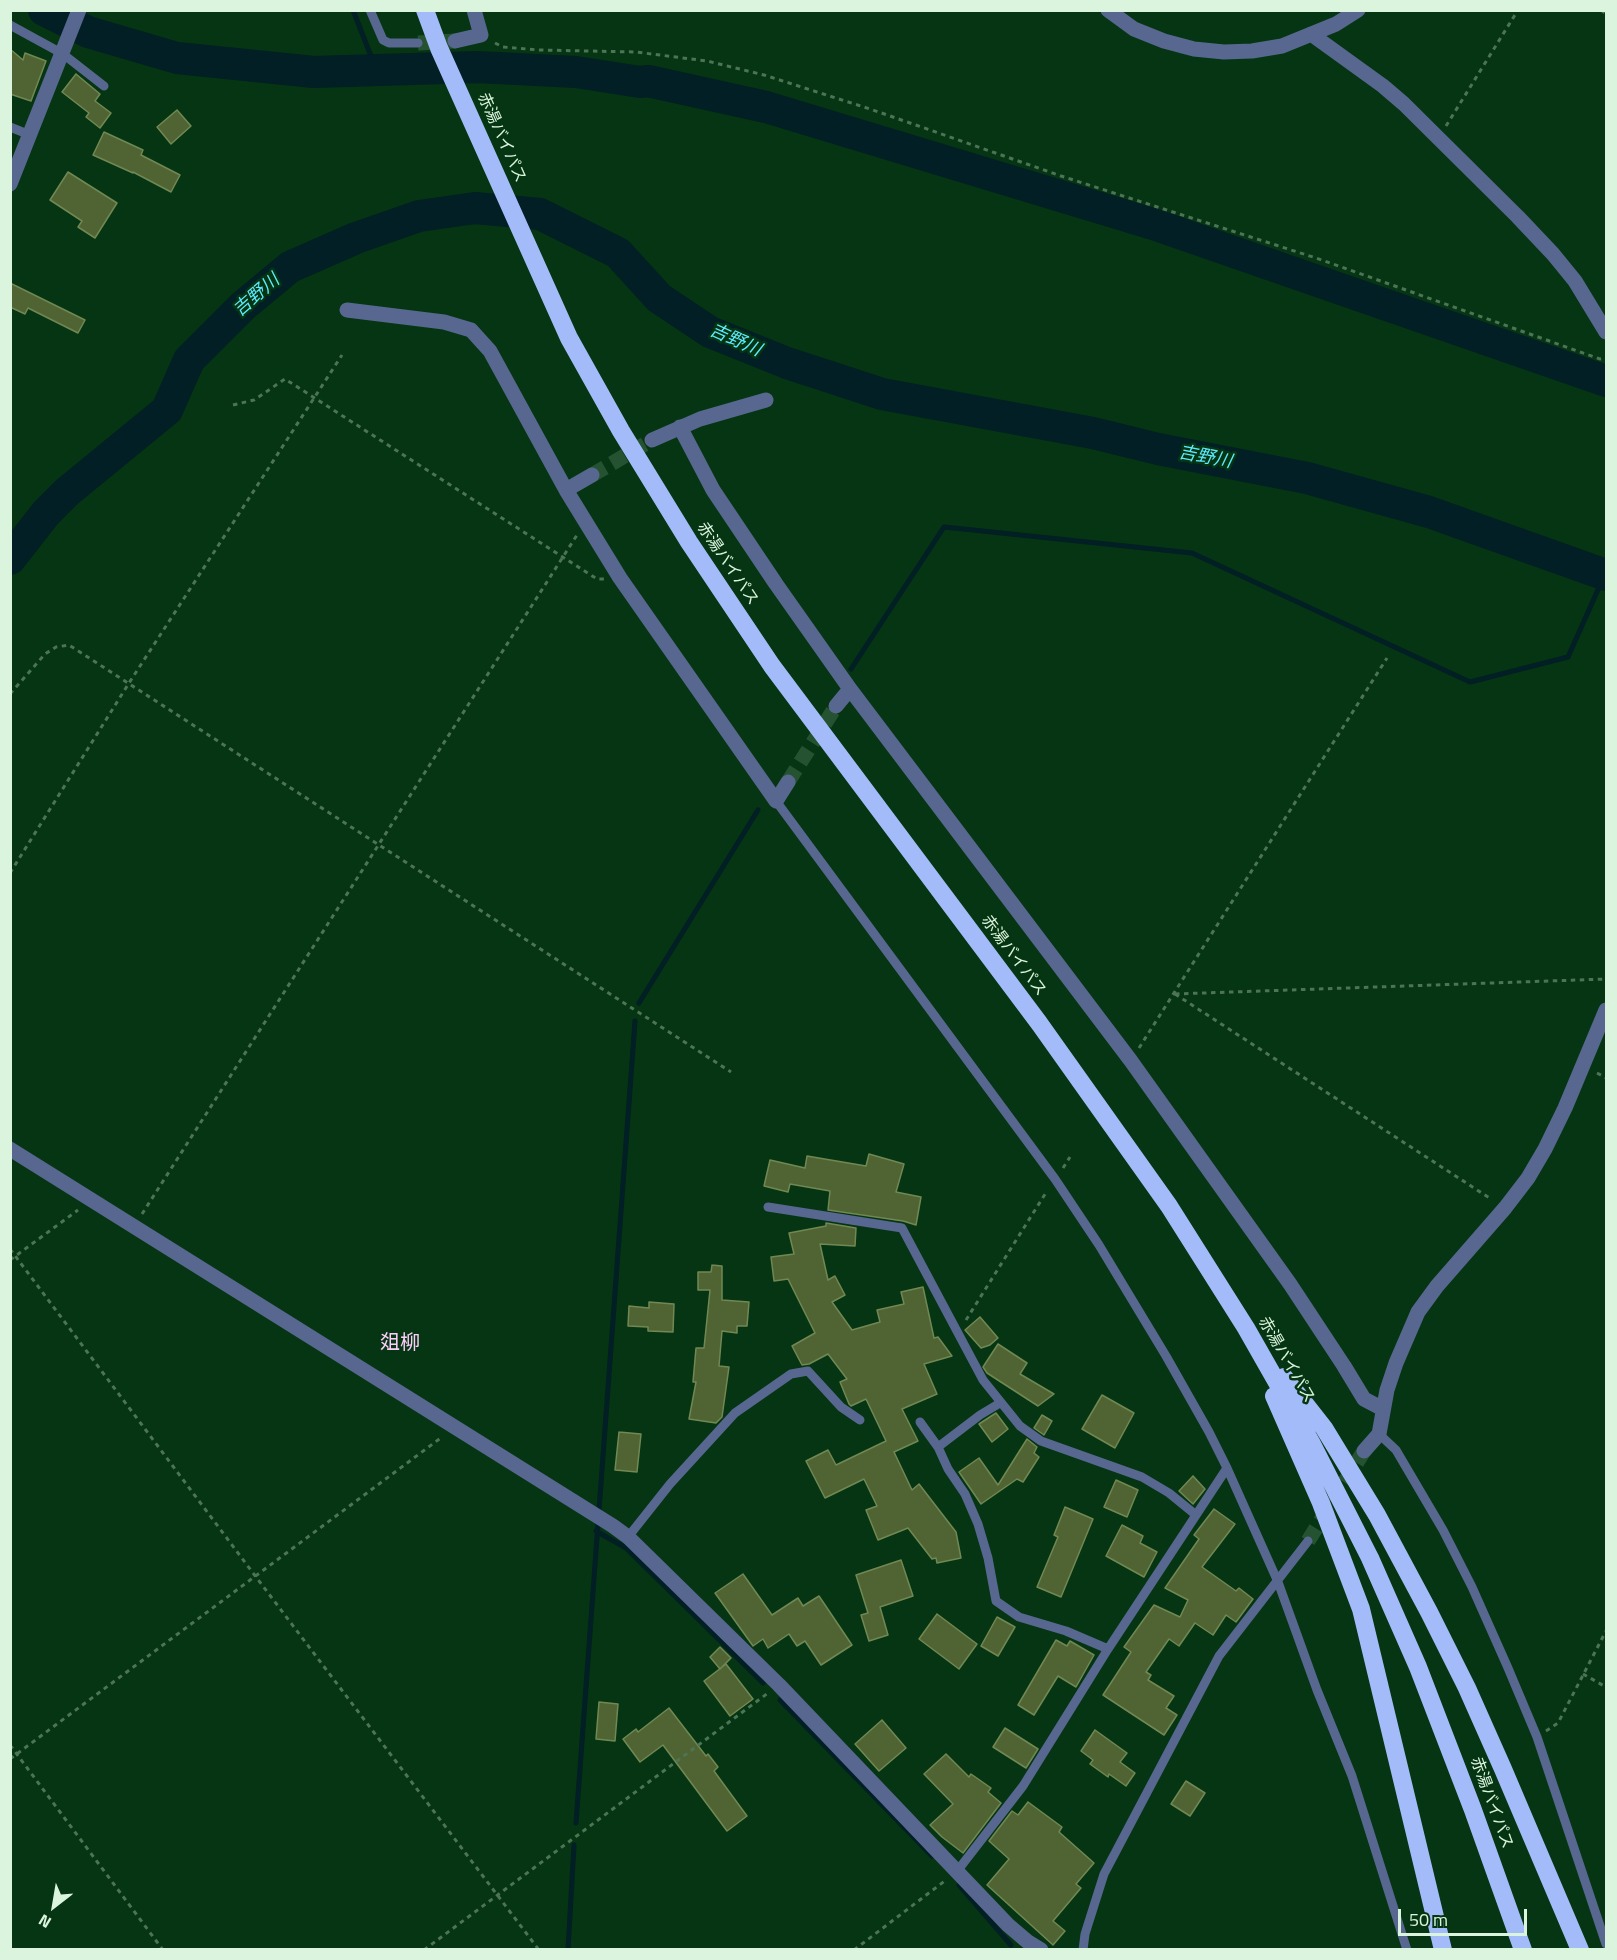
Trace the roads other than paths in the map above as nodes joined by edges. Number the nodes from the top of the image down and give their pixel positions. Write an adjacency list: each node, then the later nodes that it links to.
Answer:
1 (79, 10): 11 (street)
2 (370, 10): 9 (lane)
3 (425, 10): 10 (highway, 赤湯バイパス)
4 (474, 10): 10 (street)
5 (1108, 10): 8 (street)
6 (1358, 10): 8 (street)
7 (10, 25): 11 (lane)
8 (1311, 34): 17 (street)
9 (418, 43)
10 (447, 45): 30 (highway, 赤湯バイパス)
11 (63, 54): 12 (lane); 14 (street)
12 (104, 86)
13 (10, 127): 14 (lane)
14 (30, 135): 15 (street)
15 (10, 184)
16 (347, 310): 22 (street)
17 (1606, 332)
18 (766, 400): 19 (street)
19 (680, 427): 20 (street); 23 (street)
20 (652, 440)
21 (592, 475): 22 (street)
22 (566, 490): 26 (street)
23 (850, 689): 24 (street); 32 (street)
24 (836, 706)
25 (788, 782): 26 (street)
26 (776, 801): 38 (lane)
27 (1606, 1010): 32 (street)
28 (10, 1149): 40 (street)
29 (768, 1207): 31 (lane)
30 (1246, 1328): 49 (highway); 50 (highway, 赤湯バイパス); 51 (highway)
31 (1000, 1403): 36 (lane); 39 (lane)
32 (1383, 1409): 35 (street)
33 (860, 1420): 40 (lane)
34 (920, 1422): 36 (lane)
35 (1379, 1434): 37 (street); 45 (lane)
36 (938, 1447): 43 (lane)
37 (1365, 1451)
38 (1227, 1468): 39 (lane); 42 (lane)
39 (1196, 1515): 43 (lane)
40 (628, 1537): 44 (street)
41 (1308, 1541): 42 (lane)
42 (1278, 1582): 47 (lane); 48 (lane)
43 (1108, 1648): 44 (lane)
44 (958, 1870): 46 (street)
45 (1606, 1944)
46 (1041, 1950)
47 (1083, 1950)
48 (1407, 1950)
49 (1443, 1950)
50 (1523, 1950)
51 (1580, 1950)

